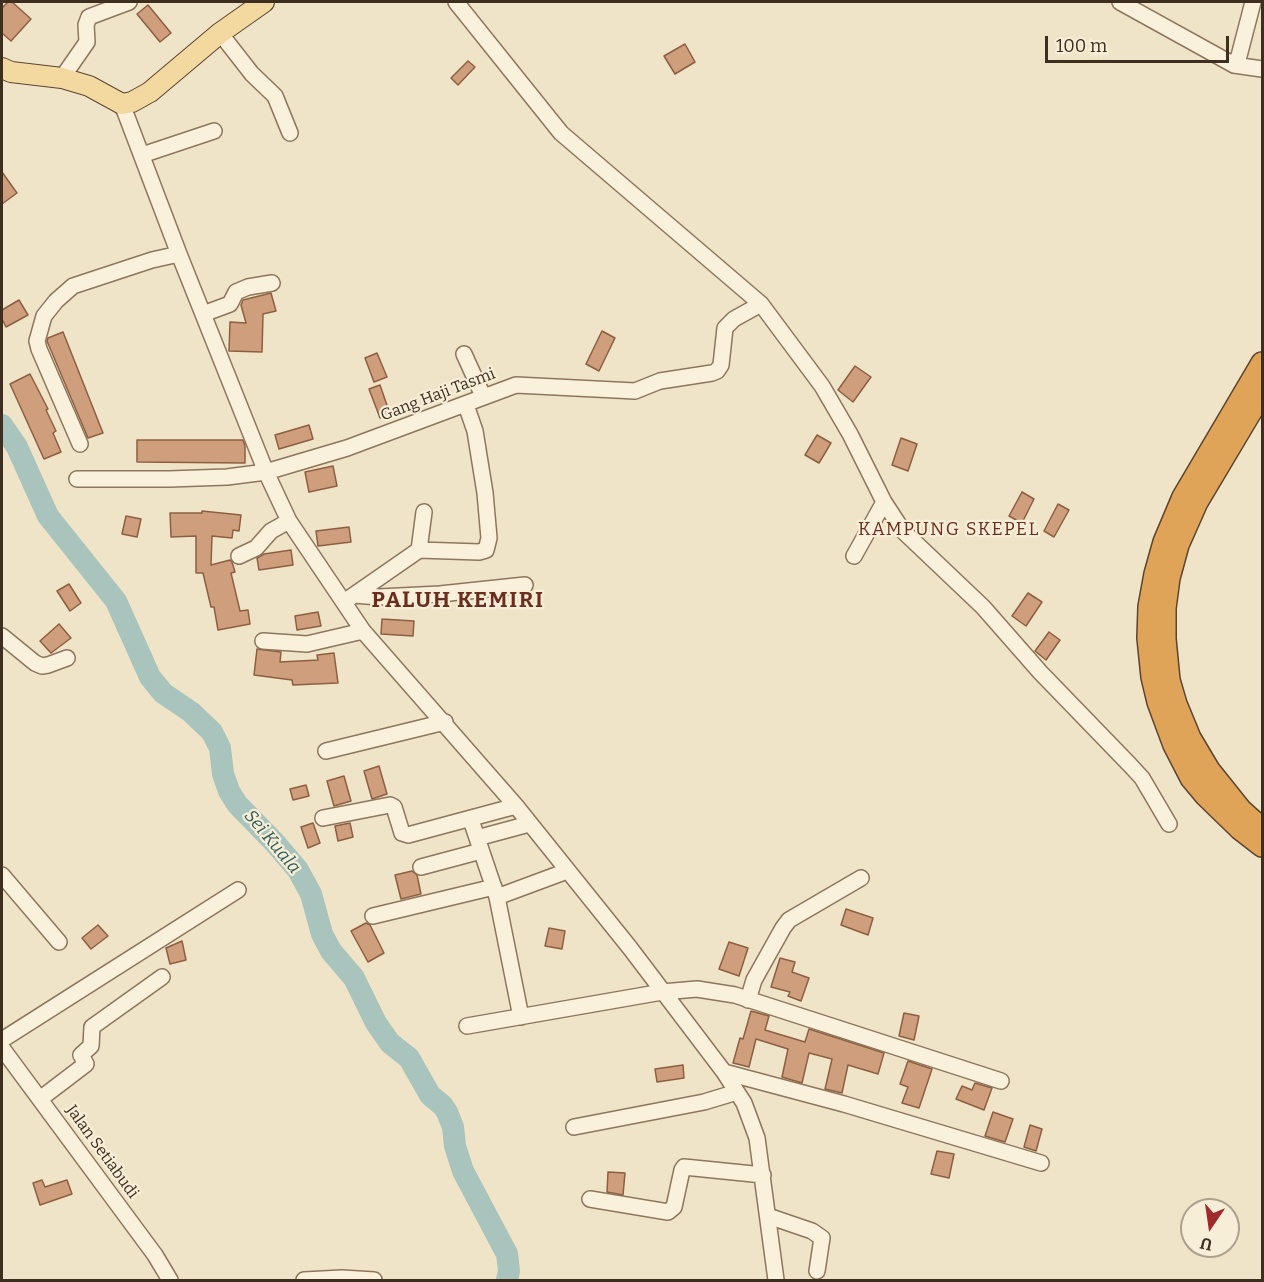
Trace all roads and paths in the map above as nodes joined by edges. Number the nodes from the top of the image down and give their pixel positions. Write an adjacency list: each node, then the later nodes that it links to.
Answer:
1 (129, 2): 10 (street)
2 (264, 2): 6 (main road)
3 (456, 2): 17 (street)
4 (1120, 2): 7 (street)
5 (1253, 2): 7 (street)
6 (220, 33): 11 (main road); 13 (street)
7 (1234, 64): 9 (street)
8 (2, 68): 10 (main road)
9 (1263, 69)
10 (62, 78): 11 (main road)
11 (122, 104): 14 (street)
12 (214, 131): 14 (street)
13 (291, 133)
14 (142, 155): 15 (street)
15 (178, 254): 18 (street); 24 (street)
16 (272, 283): 18 (street)
17 (761, 304): 22 (street, Gang Haji Tasmi); 27 (street)
18 (203, 314): 25 (street)
19 (464, 354): 22 (street)
20 (1263, 363): 47 (highway)
21 (1263, 393): 45 (highway)
22 (483, 396): 23 (street, Gang Haji Tasmi)
23 (466, 405): 25 (street, Gang Haji Tasmi); 30 (street)
24 (80, 444)
25 (266, 472): 26 (street, Gang Haji Tasmi); 29 (street)
26 (77, 479)
27 (884, 502): 32 (street); 44 (street)
28 (424, 512): 30 (street)
29 (289, 521): 31 (street); 34 (street)
30 (419, 550): 34 (street)
31 (239, 556)
32 (854, 556)
33 (525, 585): 34 (street)
34 (349, 598): 35 (street)
35 (363, 631): 37 (street); 39 (street)
36 (2, 636): 38 (street)
37 (263, 641)
38 (67, 658)
39 (445, 722): 40 (street); 41 (street)
40 (326, 751)
41 (516, 806): 42 (street); 43 (street)
42 (323, 818)
43 (529, 824): 46 (street); 49 (street)
44 (1169, 824)
45 (1263, 829)
46 (477, 838): 48 (street); 53 (street)
47 (1263, 846)
48 (421, 867)
49 (567, 871): 53 (street); 57 (street)
50 (2, 875): 55 (street)
51 (861, 878): 58 (street)
52 (238, 890): 61 (street)
53 (496, 892): 54 (street); 59 (street)
54 (373, 916)
55 (59, 942)
56 (162, 977): 67 (street)
57 (662, 992): 58 (street); 59 (street); 64 (street)
58 (748, 1000): 65 (street)
59 (521, 1017): 60 (street)
60 (467, 1026)
61 (2, 1040)
62 (2, 1047): 63 (street, Jalan Setiabudi)
63 (9, 1068): 67 (street, Jalan Setiabudi)
64 (724, 1072): 66 (street); 69 (street)
65 (1001, 1081)
66 (737, 1092): 68 (street); 70 (street)
67 (40, 1099): 74 (street, Jalan Setiabudi)
68 (574, 1127)
69 (1041, 1163)
70 (763, 1175): 71 (street); 72 (street)
71 (590, 1199)
72 (768, 1216): 73 (street); 77 (street)
73 (817, 1271)
74 (170, 1281)
75 (304, 1281): 76 (street)
76 (374, 1281)
77 (776, 1281)

